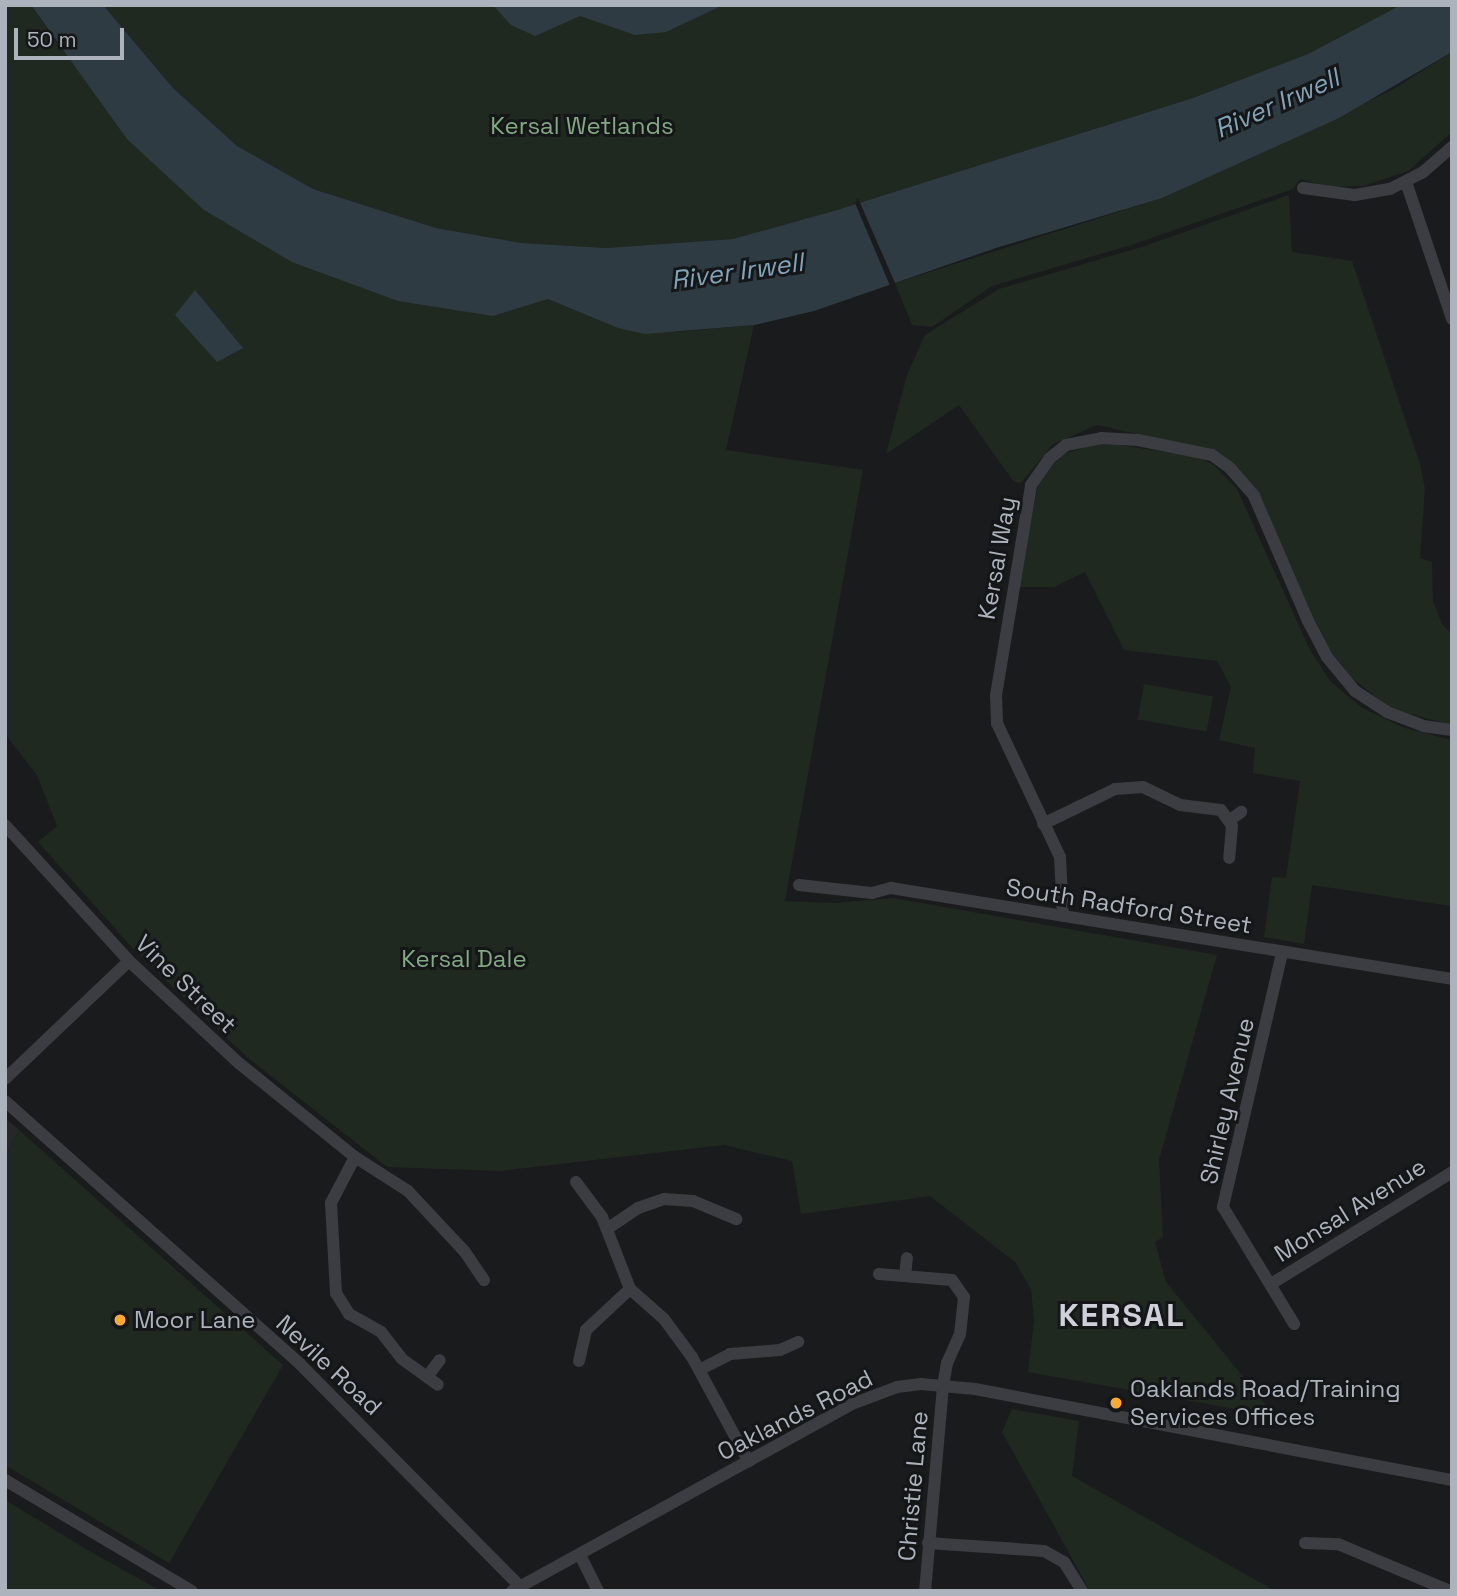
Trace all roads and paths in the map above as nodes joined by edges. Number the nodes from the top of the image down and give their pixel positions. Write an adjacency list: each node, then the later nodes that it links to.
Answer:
1 (1452, 147): 2 (street)
2 (1406, 182): 3 (street); 4 (street)
3 (1303, 188)
4 (1452, 319)
5 (1452, 730): 8 (street, Kersal Way)
6 (1241, 812): 7 (street)
7 (1230, 820): 8 (street); 10 (street)
8 (1043, 824): 12 (street, Kersal Way)
9 (5, 825): 14 (street, Vine Street)
10 (1228, 858)
11 (799, 885): 12 (street, South Radford Street)
12 (1063, 916): 13 (street, South Radford Street)
13 (1282, 953): 15 (street, South Radford Street); 27 (street, Shirley Avenue)
14 (129, 961): 16 (street); 18 (street, Vine Street)
15 (1452, 979)
16 (5, 1079)
17 (5, 1101): 41 (street, Nevile Road)
18 (355, 1157): 26 (street, Vine Street); 31 (street)
19 (1452, 1172): 27 (street, Monsal Avenue)
20 (576, 1182): 22 (street)
21 (736, 1219): 22 (street)
22 (607, 1229): 28 (street)
23 (906, 1258): 25 (street)
24 (879, 1274): 25 (street, Christie Lane)
25 (905, 1276): 34 (street, Christie Lane)
26 (484, 1280)
27 (1271, 1284): 29 (street, Shirley Avenue)
28 (630, 1289): 32 (street); 33 (street)
29 (1294, 1324)
30 (798, 1342): 33 (street)
31 (440, 1360)
32 (579, 1361)
33 (699, 1370): 35 (street)
34 (943, 1386): 35 (street, Oaklands Road); 37 (street, Oaklands Road); 38 (street, Christie Lane)
35 (749, 1462): 40 (street, Oaklands Road)
36 (5, 1480): 42 (street)
37 (1452, 1480)
38 (929, 1542): 44 (street, Christie Lane); 45 (street)
39 (1305, 1543): 46 (street)
40 (580, 1555): 41 (street, Oaklands Road); 43 (street)
41 (516, 1589)
42 (192, 1591)
43 (598, 1591)
44 (925, 1591)
45 (1082, 1591)
46 (1450, 1591)

